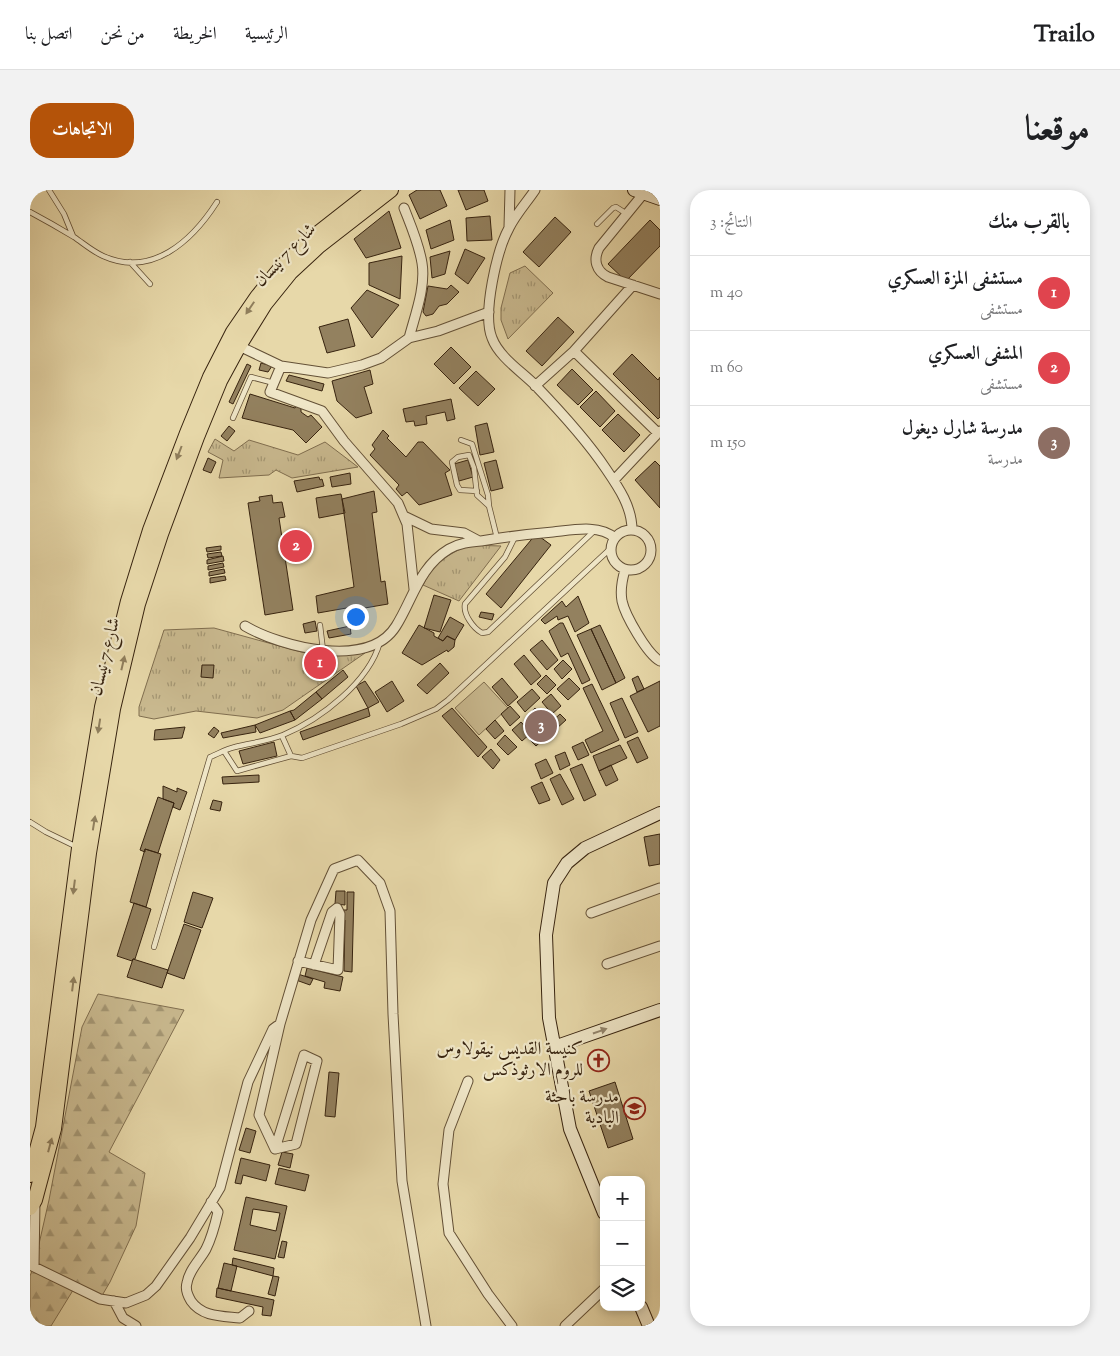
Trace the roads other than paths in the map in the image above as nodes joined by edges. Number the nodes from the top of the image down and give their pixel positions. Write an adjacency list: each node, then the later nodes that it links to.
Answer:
1 (49, 190): 14 (lane)
2 (373, 190): 53 (main road, شارع 7 نيسان, one-way to 53)
3 (391, 190): 21 (main road, شارع 7 نيسان)
4 (510, 190): 13 (street)
5 (535, 190): 13 (street)
6 (639, 192): 7 (street); 11 (street)
7 (660, 199)
8 (217, 202): 15 (lane)
9 (404, 208): 20 (street)
10 (30, 212): 14 (lane)
11 (627, 214): 12 (lane); 17 (street)
12 (597, 224)
13 (509, 227): 19 (street)
14 (73, 236): 15 (lane)
15 (130, 262): 16 (lane)
16 (150, 284)
17 (633, 285): 18 (street); 22 (street)
18 (660, 294)
19 (489, 312): 20 (street); 25 (street)
20 (409, 338): 23 (street)
21 (239, 346): 23 (street); 53 (main road, شارع 7 نيسان, one-way to 21)
22 (574, 351): 25 (street); 27 (street)
23 (281, 366): 24 (street)
24 (274, 383): 26 (lane); 32 (street)
25 (535, 386): 29 (street)
26 (232, 418)
27 (659, 432): 29 (street)
28 (461, 440): 31 (lane)
29 (614, 480): 34 (street)
30 (477, 490): 30 (lane); 31 (lane)
31 (489, 506): 36 (lane)
32 (404, 516): 38 (street); 42 (street)
33 (595, 530): 35 (street); 35 (lane); 37 (street)
34 (632, 530): 37 (street); 40 (street)
35 (516, 536): 36 (street)
36 (498, 538): 38 (street)
37 (615, 538): 39 (street)
38 (479, 541): 42 (street)
39 (611, 548): 41 (street); 50 (lane)
40 (655, 548): 41 (street)
41 (625, 570): 47 (street)
42 (414, 590): 45 (street)
43 (320, 625): 46 (lane)
44 (245, 626): 46 (street)
45 (380, 642): 46 (street); 48 (lane)
46 (323, 651)
47 (660, 661)
48 (282, 736): 49 (lane); 50 (lane)
49 (224, 751): 50 (lane); 57 (lane)
50 (291, 756)
51 (660, 813): 63 (street)
52 (30, 822): 53 (lane)
53 (84, 850): 66 (main road, شارع 7 نيسان, one-way to 66); 69 (main road, شارع 7 نيسان, one-way to 53)
54 (660, 888): 55 (street)
55 (591, 913)
56 (660, 946): 59 (street)
57 (154, 947)
58 (298, 961): 60 (street); 62 (street); 76 (street)
59 (607, 964)
60 (314, 965): 60 (street)
61 (660, 1010): 63 (street, one-way to 61)
62 (280, 1024): 65 (street); 67 (street)
63 (554, 1047): 68 (street)
64 (468, 1081): 77 (street)
65 (275, 1149): 65 (street)
66 (30, 1175)
67 (211, 1202): 72 (street); 73 (street)
68 (600, 1203)
69 (32, 1204): 70 (street)
70 (32, 1266): 72 (street)
71 (600, 1293): 78 (street)
72 (114, 1301): 75 (street)
73 (249, 1311)
74 (643, 1311): 79 (street)
75 (136, 1326)
76 (426, 1326)
77 (512, 1326)
78 (565, 1326)
79 (649, 1326)

